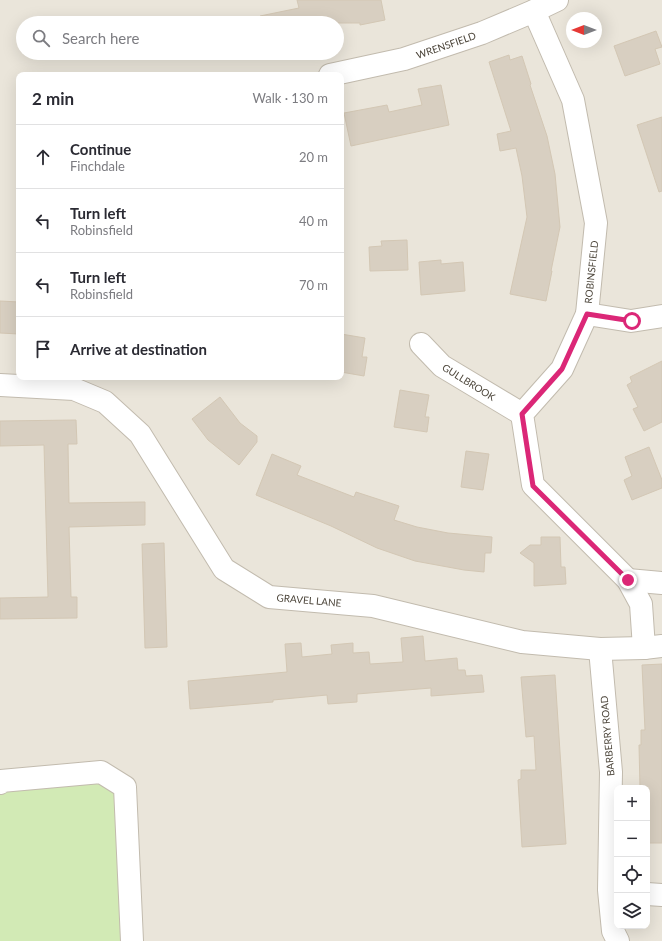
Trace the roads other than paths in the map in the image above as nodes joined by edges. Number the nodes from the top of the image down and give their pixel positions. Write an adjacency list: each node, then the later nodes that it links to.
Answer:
1 (557, 0): 2 (street, WRENSFIELD)
2 (534, 11): 3 (street, WRENSFIELD); 4 (street, ROBINSFIELD)
3 (344, 72)
4 (587, 314): 5 (street); 9 (street, ROBINSFIELD)
5 (662, 316)
6 (421, 344): 9 (street, GULLBROOK)
7 (74, 383): 8 (street, GRAVEL LANE); 13 (street, GRAVEL LANE)
8 (0, 385)
9 (522, 414): 10 (street)
10 (628, 580): 11 (street); 12 (street)
11 (662, 583)
12 (653, 647): 13 (street, GRAVEL LANE)
13 (600, 649): 15 (street, BARBERRY ROAD)
14 (0, 783): 18 (street)
15 (613, 890): 19 (street, BARBERRY ROAD)
16 (650, 894): 17 (street)
17 (662, 895)
18 (132, 941)
19 (618, 941)

